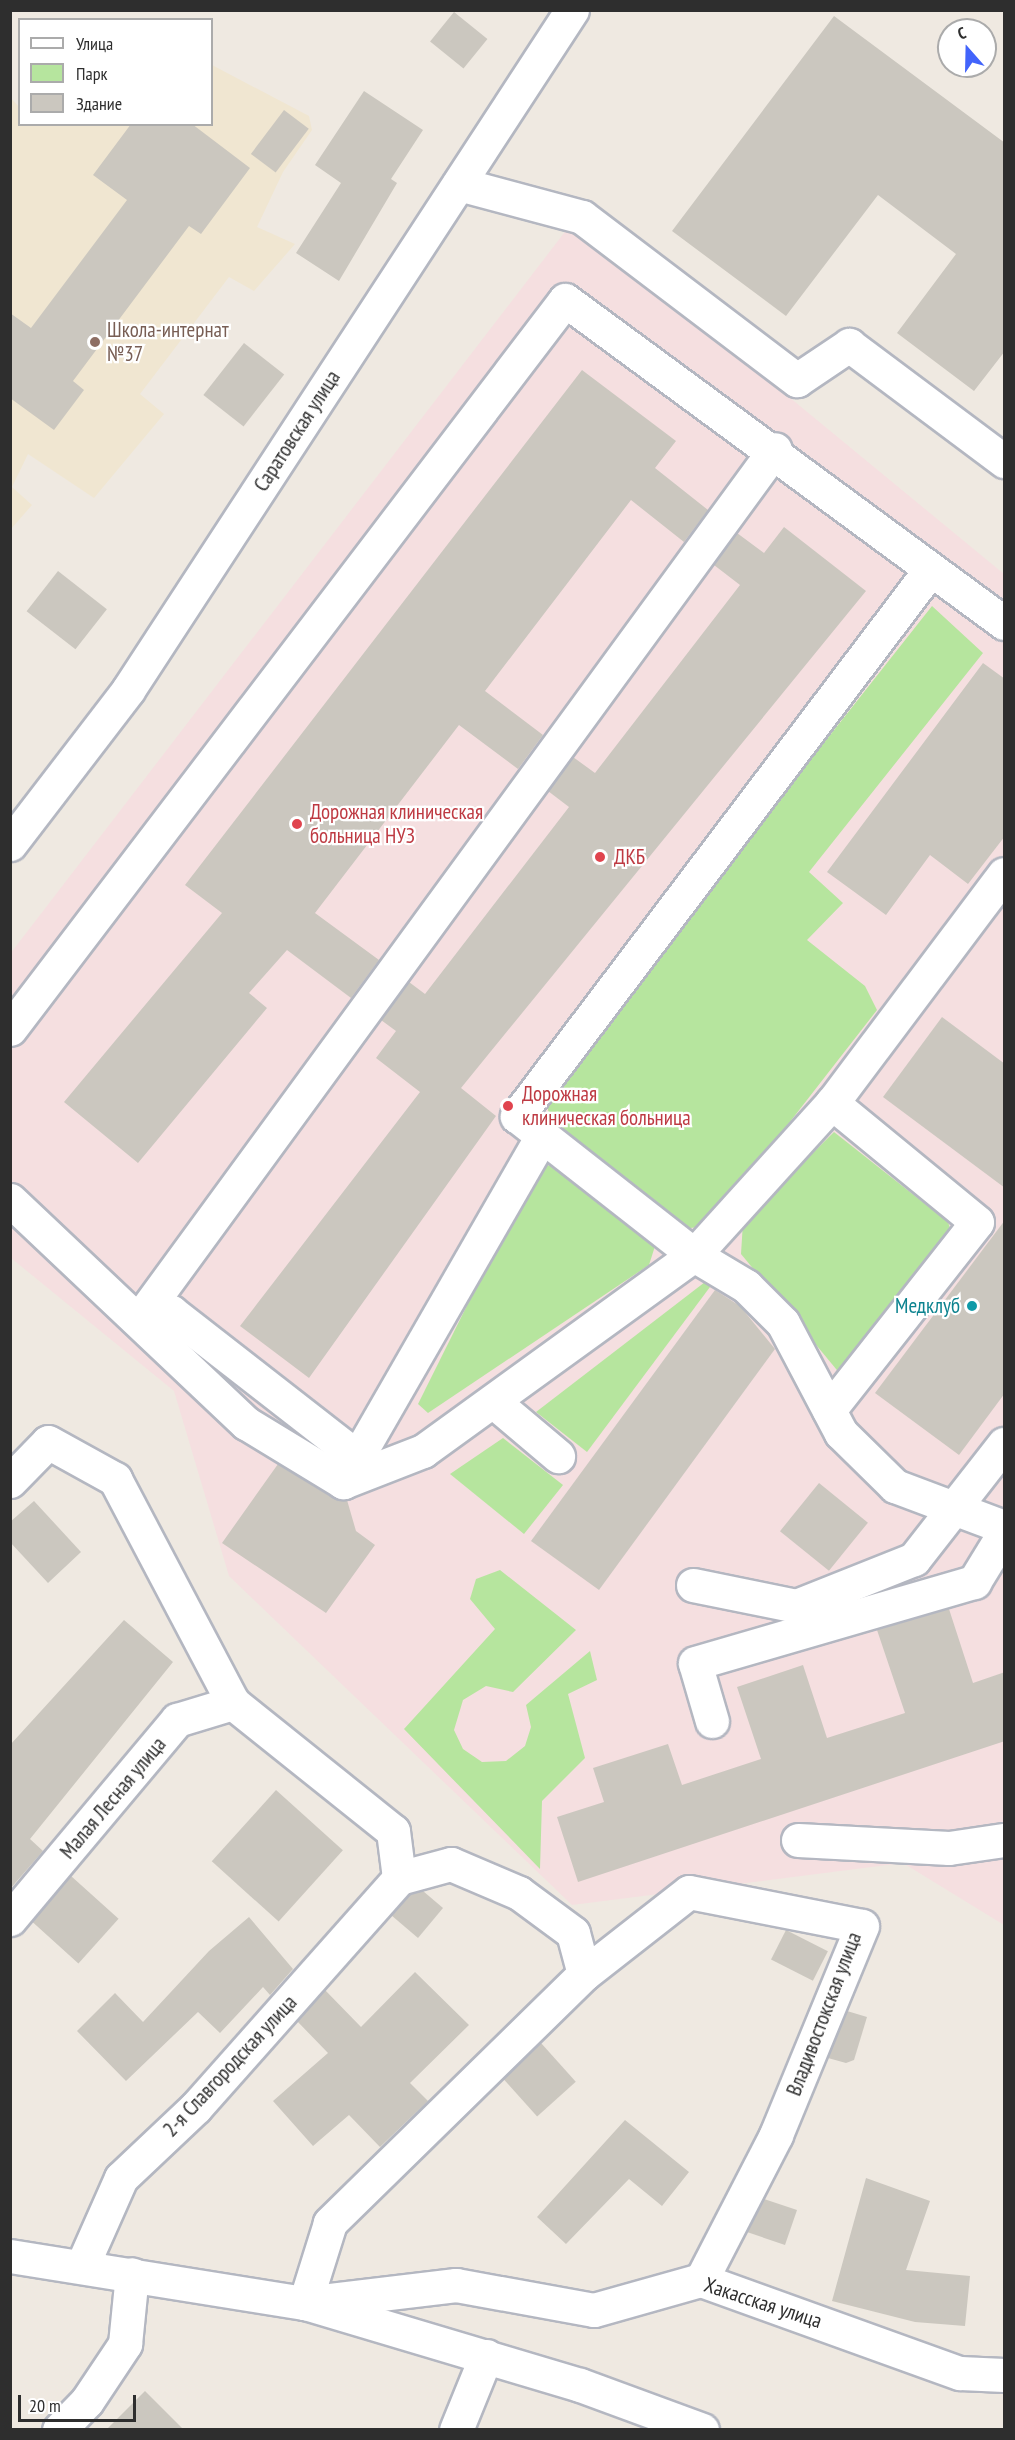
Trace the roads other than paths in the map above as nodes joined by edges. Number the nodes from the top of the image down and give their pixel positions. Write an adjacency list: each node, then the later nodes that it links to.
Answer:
1 (572, 10): 2 (street, Саратовская улица)
2 (459, 184): 4 (street); 7 (street, Саратовская улица)
3 (775, 449): 5 (street); 9 (street); 14 (street)
4 (1005, 461)
5 (930, 570): 6 (street); 11 (street)
6 (1005, 623)
7 (10, 844)
8 (1005, 874): 10 (street)
9 (10, 1029)
10 (832, 1103): 13 (street); 16 (street)
11 (542, 1138): 13 (street); 19 (street)
12 (10, 1200): 14 (street)
13 (694, 1255): 15 (street); 16 (street)
14 (140, 1318): 19 (street)
15 (494, 1402): 18 (street); 19 (street)
16 (829, 1410): 21 (street)
17 (1005, 1444): 21 (street)
18 (558, 1456)
19 (352, 1471)
20 (10, 1481): 25 (street)
21 (953, 1511): 22 (street); 24 (street)
22 (1005, 1527)
23 (1005, 1533): 26 (street)
24 (693, 1585)
25 (233, 1703): 29 (street); 30 (street, Малая Лесная улица)
26 (712, 1721)
27 (798, 1840): 28 (street)
28 (1005, 1840)
29 (399, 1878): 31 (street); 33 (street, 2-я Славгородская улица)
30 (10, 1919)
31 (584, 1974): 35 (street, Владивостокская улица); 36 (street)
32 (10, 2256): 33 (street)
33 (82, 2266): 34 (street)
34 (132, 2274): 36 (street); 39 (street)
35 (701, 2280): 36 (street, Хакасская улица); 38 (street, Хакасская улица)
36 (305, 2303): 37 (street)
37 (486, 2356): 40 (street); 41 (street)
38 (1005, 2374)
39 (59, 2430)
40 (456, 2430)
41 (702, 2430)

